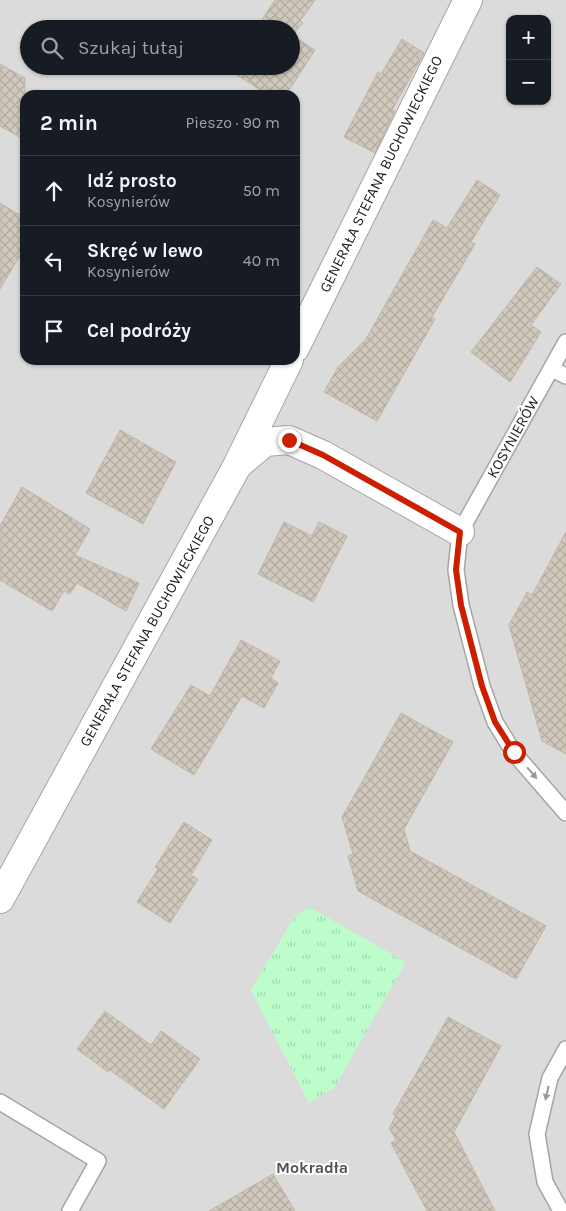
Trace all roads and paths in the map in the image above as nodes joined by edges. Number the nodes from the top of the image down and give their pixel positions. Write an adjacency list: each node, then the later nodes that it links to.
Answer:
1 (468, 0): 2 (street, GENERAŁA STEFANA BUCHOWIECKIEGO)
2 (300, 338)
3 (566, 342): 5 (lane, KOSYNIERÓW)
4 (287, 365): 7 (street, GENERAŁA STEFANA BUCHOWIECKIEGO)
5 (552, 369): 6 (lane); 8 (lane, KOSYNIERÓW)
6 (566, 376)
7 (237, 466): 8 (street); 10 (street, GENERAŁA STEFANA BUCHOWIECKIEGO)
8 (460, 532): 9 (lane, KOSYNIERÓW, one-way to 9)
9 (566, 813)
10 (0, 899)
11 (566, 1049): 14 (lane, one-way to 14)
12 (0, 1102): 13 (lane)
13 (70, 1211)
14 (561, 1211)

